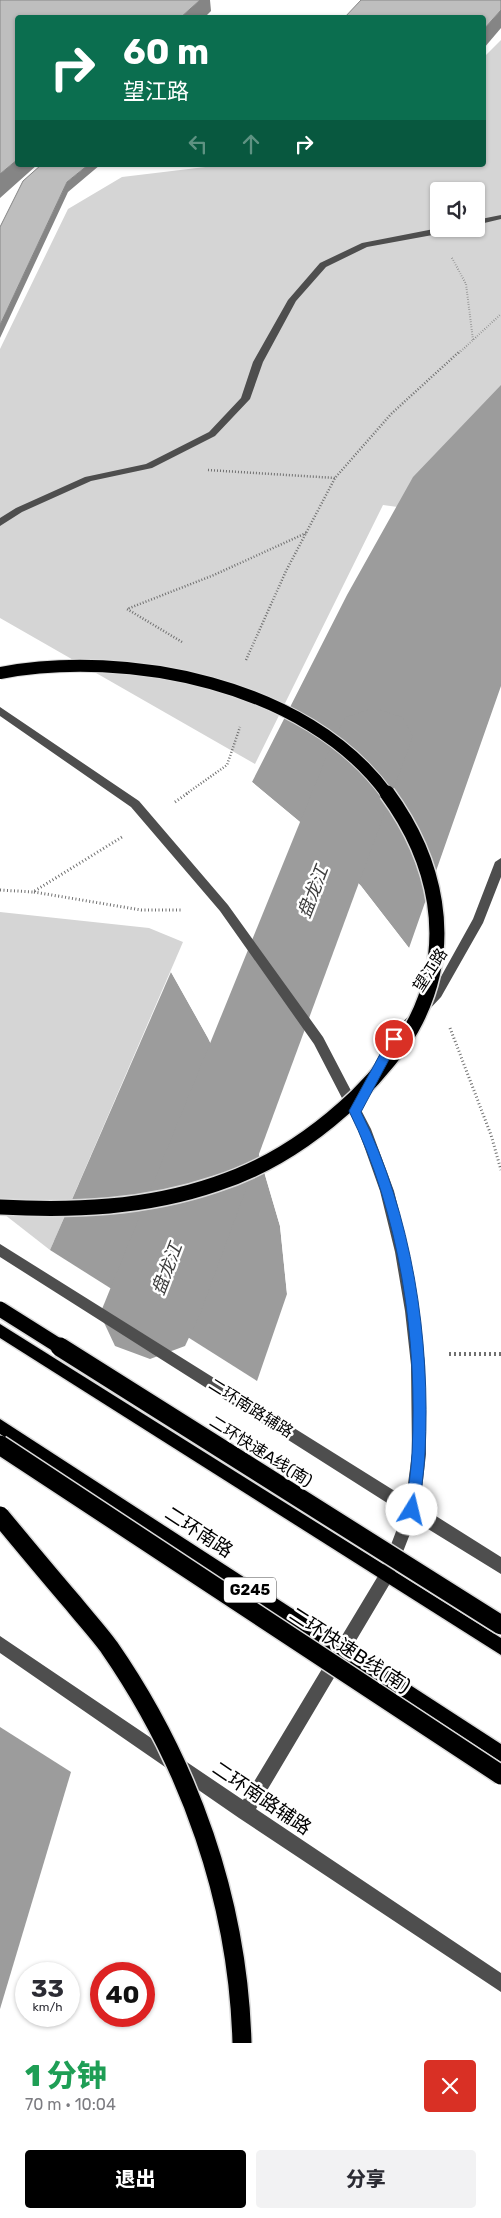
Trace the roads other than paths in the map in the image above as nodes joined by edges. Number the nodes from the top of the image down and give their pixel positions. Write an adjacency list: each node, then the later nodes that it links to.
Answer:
1 (501, 217): 2 (street)
2 (485, 221)
3 (430, 233): 4 (street)
4 (0, 523)
5 (0, 673): 9 (highway, bridge)
6 (0, 711): 8 (street)
7 (501, 862): 8 (street, 望江路)
8 (355, 1111): 15 (street)
9 (0, 1207)
10 (0, 1250): 15 (street, 二环南路辅路)
11 (0, 1309): 19 (highway, 二环快速A线(南), bridge)
12 (0, 1330): 18 (main road)
13 (0, 1426): 22 (main road, 二环南路 / G245)
14 (0, 1445): 24 (highway, 二环快速B线(南), bridge)
15 (412, 1510): 17 (street, 二环南路辅路); 18 (street)
16 (0, 1516): 27 (highway, bridge)
17 (501, 1566)
18 (387, 1575): 21 (main road); 22 (street)
19 (501, 1625)
20 (0, 1644): 25 (street, 二环南路辅路)
21 (501, 1647)
22 (342, 1650): 23 (main road, 二环南路 / G245); 25 (street)
23 (501, 1754)
24 (501, 1775)
25 (245, 1812): 26 (street, 二环南路辅路)
26 (501, 1983)
27 (242, 2043)

